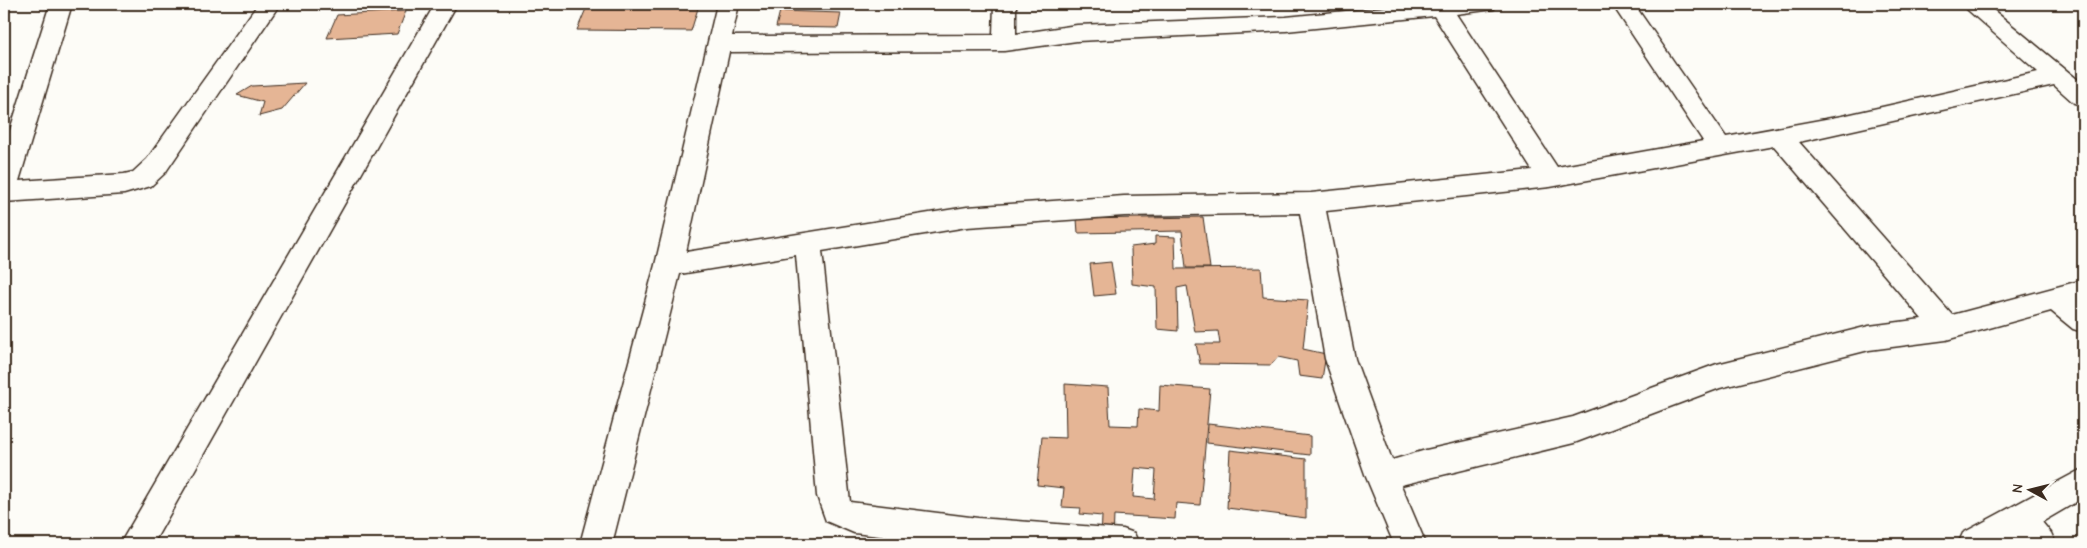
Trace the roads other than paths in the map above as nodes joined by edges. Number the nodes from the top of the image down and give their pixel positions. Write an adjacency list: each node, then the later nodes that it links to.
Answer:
1 (61, 4): 17 (street)
2 (269, 4): 17 (street)
3 (446, 4): 28 (street)
4 (728, 4): 11 (street)
5 (1005, 4): 10 (street)
6 (1486, 4): 9 (street)
7 (1623, 4): 15 (street)
8 (1972, 4): 12 (street)
9 (1441, 9): 10 (street); 16 (street)
10 (1004, 43): 11 (street)
11 (719, 44): 20 (street)
12 (2058, 76): 13 (street); 14 (street)
13 (2083, 97)
14 (1779, 136): 15 (street); 23 (street)
15 (1720, 147): 16 (street)
16 (1550, 178): 18 (street)
17 (4, 190)
18 (1311, 203): 19 (street); 24 (street)
19 (808, 242): 20 (street); 27 (street)
20 (669, 265): 29 (street)
21 (2070, 295): 22 (street); 23 (street)
22 (2083, 321)
23 (1946, 328): 24 (street)
24 (1382, 477): 31 (street)
25 (2080, 484): 26 (street)
26 (2019, 520): 32 (street); 33 (street)
27 (978, 539): 30 (street)
28 (136, 544)
29 (596, 544)
30 (1123, 544)
31 (1410, 544)
32 (1974, 544)
33 (2040, 544)

